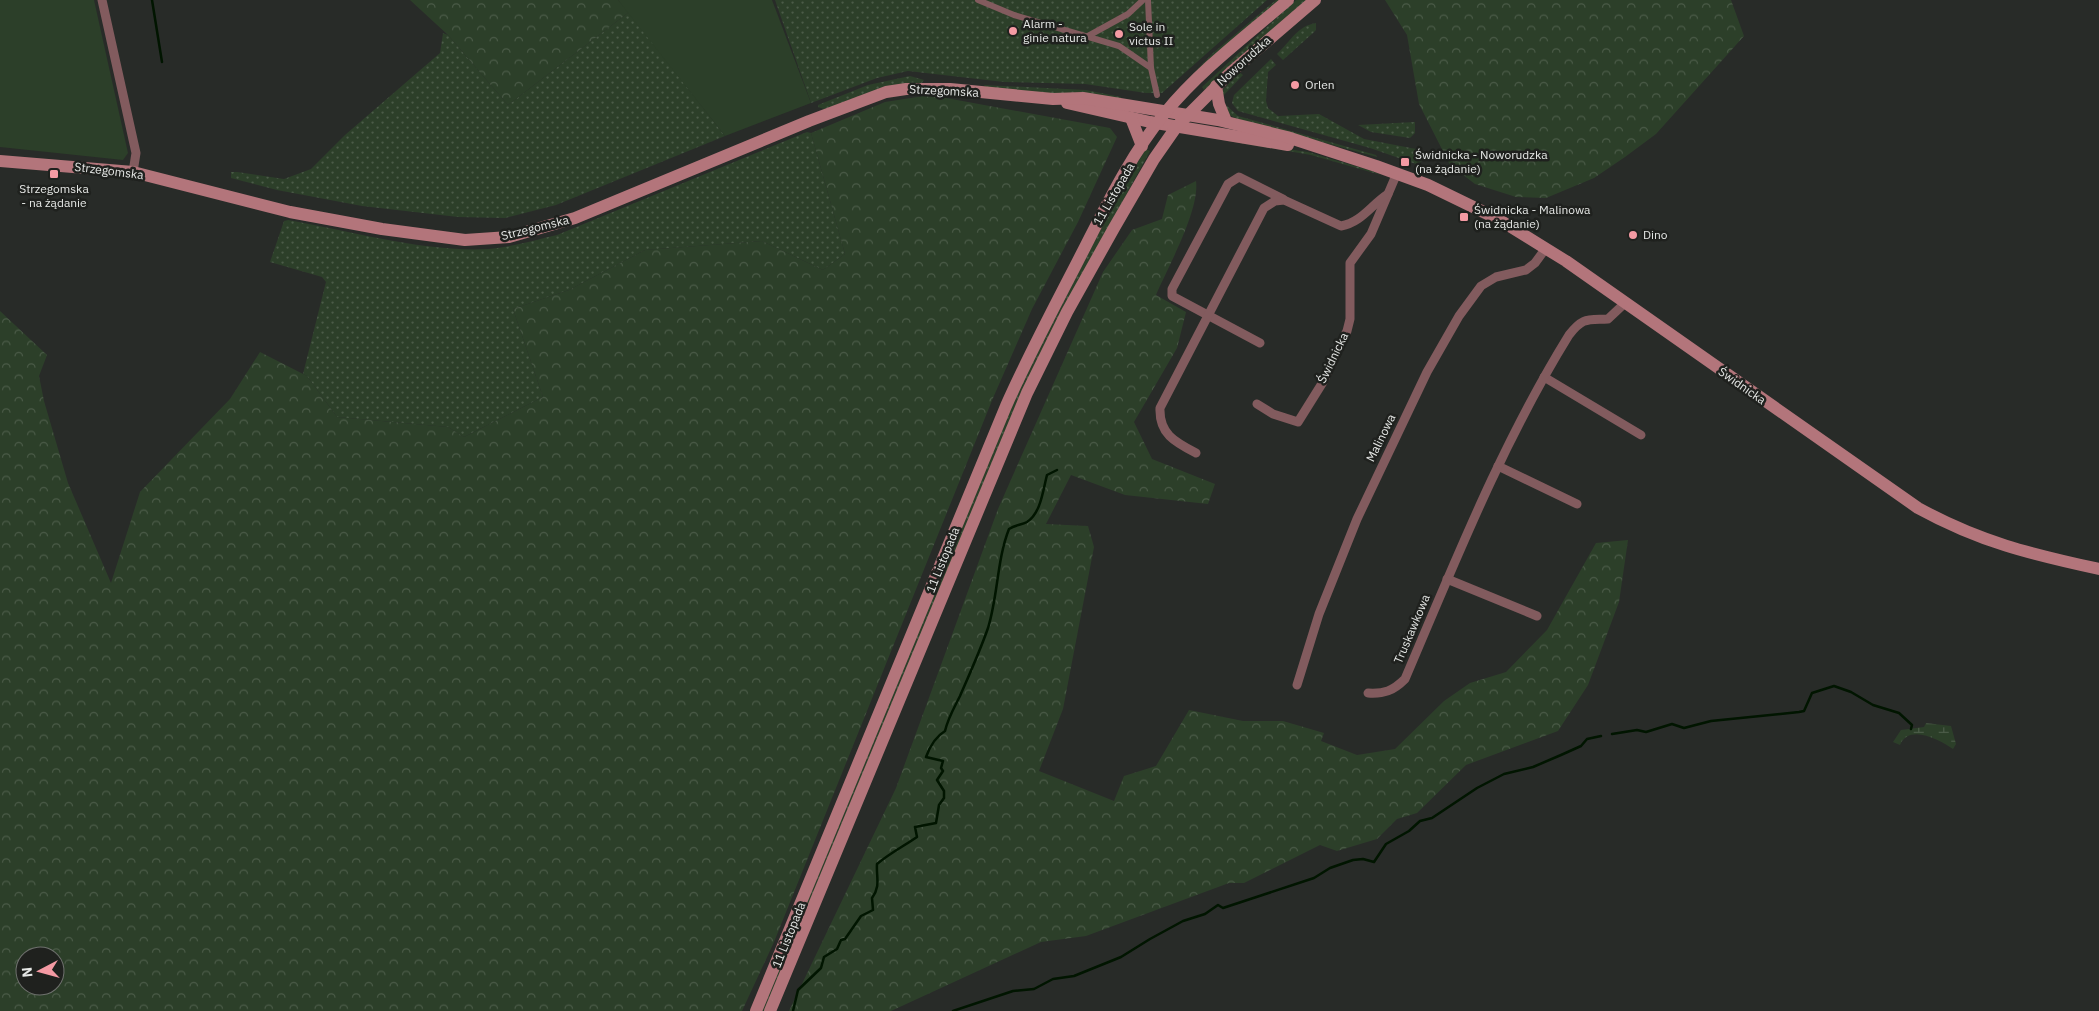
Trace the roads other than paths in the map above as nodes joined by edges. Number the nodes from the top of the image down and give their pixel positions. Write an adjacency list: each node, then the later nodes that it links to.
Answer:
1 (102, 0): 21 (street)
2 (978, 0): 7 (street)
3 (1143, 0): 7 (street)
4 (1148, 0): 8 (street)
5 (1288, 0): 12 (main road, Noworudzka)
6 (1315, 0): 9 (main road, Noworudzka)
7 (1088, 36): 8 (street)
8 (1151, 68): 10 (street)
9 (1216, 86): 13 (main road, Noworudzka); 15 (main road)
10 (1157, 95)
11 (1053, 99): 12 (main road, Strzegomska); 14 (main road, Strzegomska); 21 (main road, Strzegomska)
12 (1166, 111): 13 (main road, Strzegomska); 16 (main road, Noworudzka)
13 (1187, 115): 15 (main road, Świdnicka); 17 (main road, Noworudzka)
14 (1131, 118): 16 (main road, Strzegomska); 18 (main road)
15 (1226, 122): 19 (main road, Świdnicka)
16 (1157, 123): 17 (main road, Świdnicka); 18 (main road, 11 Listopada)
17 (1177, 126): 19 (main road, Świdnicka); 41 (main road, 11 Listopada)
18 (1142, 146): 40 (main road, 11 Listopada)
19 (1330, 151): 22 (main road, Świdnicka)
20 (0, 161): 21 (main road, Strzegomska)
21 (133, 172)
22 (1397, 173): 23 (street, Świdnicka); 25 (main road, Świdnicka)
23 (1388, 194): 24 (street, Świdnicka); 30 (street, Świdnicka)
24 (1284, 200): 27 (street); 27 (street, Świdnicka)
25 (1546, 248): 26 (main road, Świdnicka); 38 (street, Malinowa)
26 (1625, 303): 29 (street, Truskawkowa); 35 (main road, Świdnicka)
27 (1208, 316): 28 (street, Świdnicka); 32 (street)
28 (1260, 342)
29 (1544, 377): 31 (street); 33 (street, Truskawkowa)
30 (1257, 404)
31 (1641, 435)
32 (1196, 453)
33 (1498, 466): 34 (street); 36 (street, Truskawkowa)
34 (1577, 504)
35 (2099, 569)
36 (1447, 579): 37 (street); 39 (street, Truskawkowa)
37 (1536, 616)
38 (1297, 685)
39 (1368, 693)
40 (756, 1011)
41 (770, 1011)

